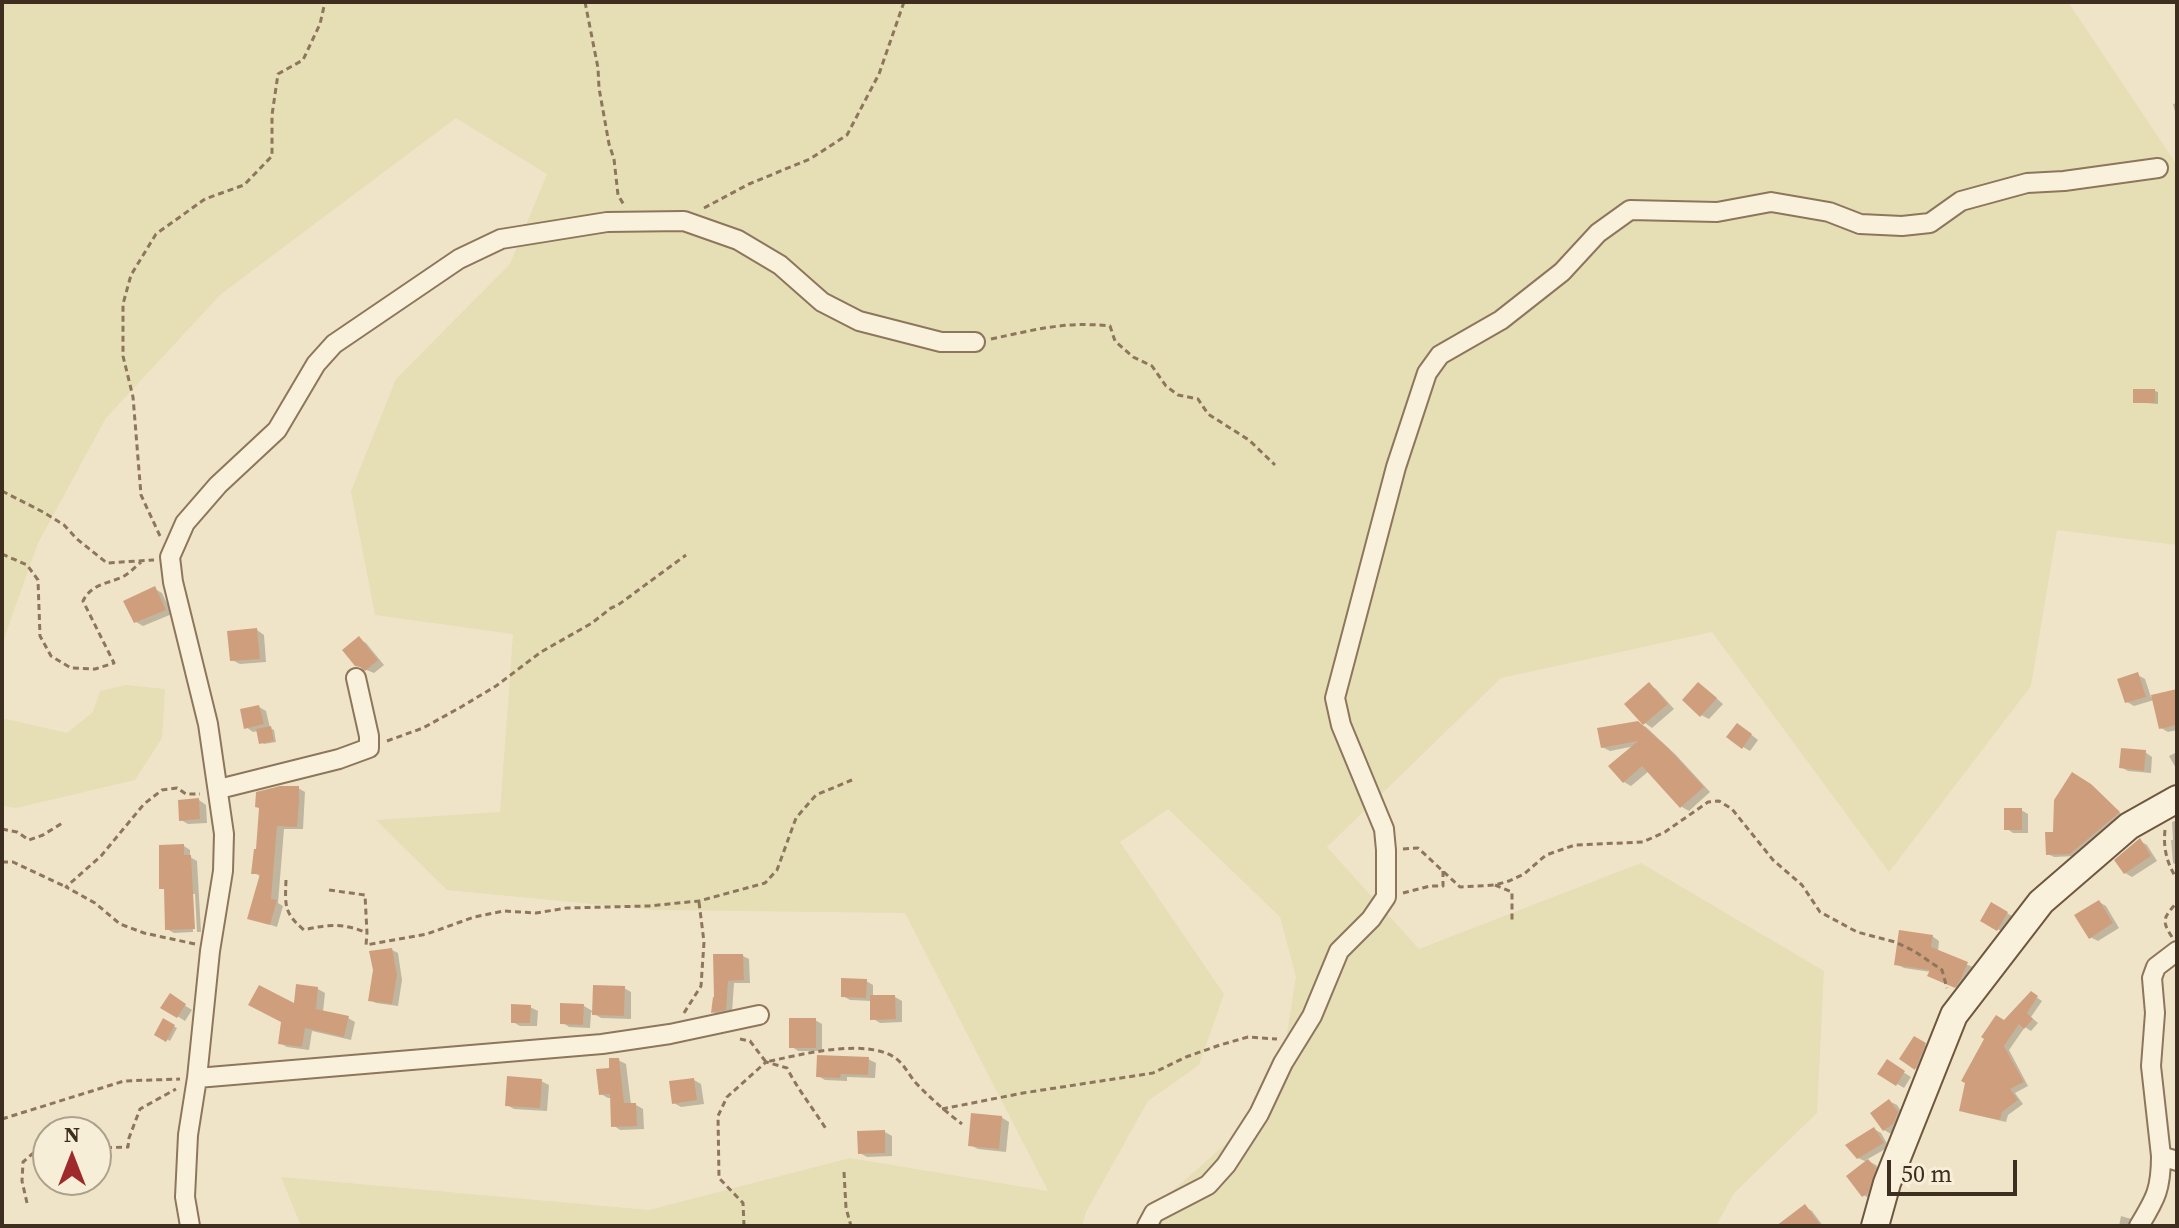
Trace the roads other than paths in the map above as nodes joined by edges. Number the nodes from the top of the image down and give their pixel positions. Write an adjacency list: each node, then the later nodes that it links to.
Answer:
1 (2158, 168): 11 (street)
2 (975, 342): 4 (street)
3 (356, 678): 4 (street)
4 (219, 789): 8 (street)
5 (2177, 799): 12 (street)
6 (2177, 951): 9 (street)
7 (759, 1015): 8 (street)
8 (197, 1078): 10 (street)
9 (2169, 1159): 13 (street)
10 (190, 1226)
11 (1147, 1226)
12 (1875, 1226)
13 (2139, 1226)

